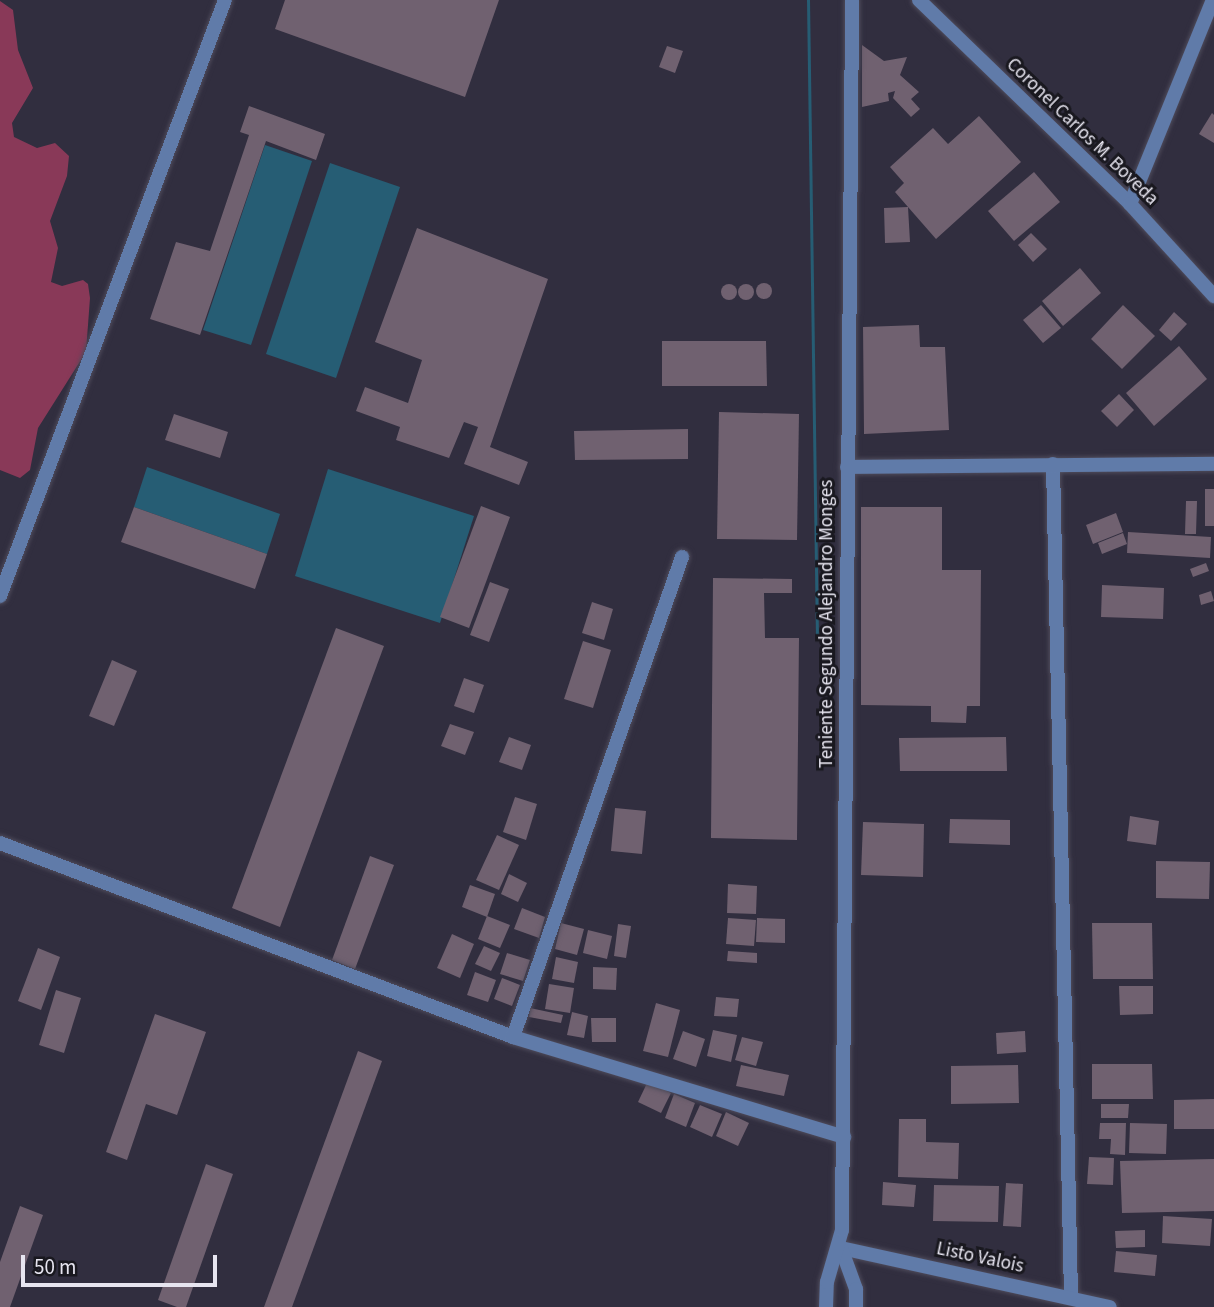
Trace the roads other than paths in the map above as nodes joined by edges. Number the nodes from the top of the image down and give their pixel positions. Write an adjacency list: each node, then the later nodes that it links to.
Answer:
1 (225, 0): 11 (street)
2 (852, 0): 9 (street, Teniente Segundo Alejandro Monges)
3 (919, 0): 5 (street, Coronel Carlos M. Boveda)
4 (1213, 0): 5 (street)
5 (1130, 204): 6 (street, Coronel Carlos M. Boveda)
6 (1214, 296)
7 (1053, 464): 8 (street); 9 (street); 16 (street)
8 (1214, 464)
9 (847, 467): 14 (street, Teniente Segundo Alejandro Monges)
10 (682, 557): 13 (street)
11 (0, 596)
12 (0, 842): 13 (street)
13 (513, 1037): 14 (street)
14 (844, 1137): 15 (street, Teniente Segundo Alejandro Monges)
15 (841, 1248): 16 (street, Listo Valois); 17 (street, Teniente Segundo Alejandro Monges); 18 (street, Teniente Segundo Alejandro Monges)
16 (1071, 1298): 19 (street, Listo Valois)
17 (827, 1307)
18 (856, 1307)
19 (1110, 1307)

